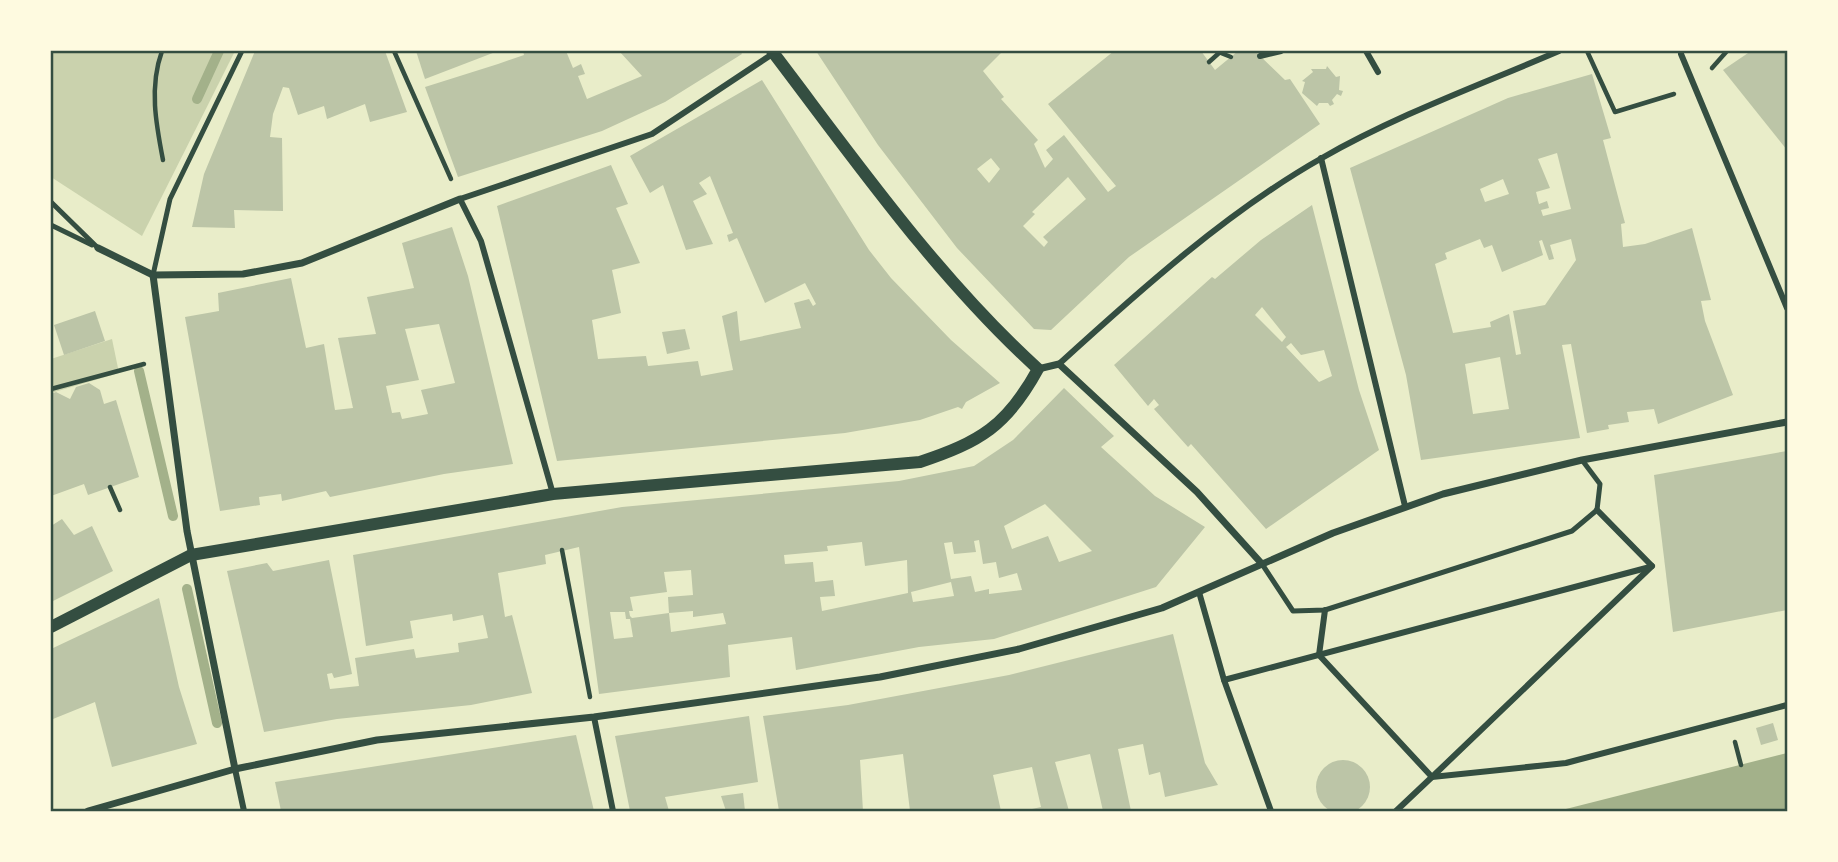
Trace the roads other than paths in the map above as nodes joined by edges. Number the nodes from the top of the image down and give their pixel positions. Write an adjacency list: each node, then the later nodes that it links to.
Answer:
1 (242, 51): 14 (lane)
2 (1281, 51): 7 (street)
3 (1366, 51): 8 (street)
4 (1559, 51): 9 (street)
5 (774, 52): 10 (street); 17 (street)
6 (1681, 54): 15 (street)
7 (1260, 56)
8 (1378, 72)
9 (1321, 158): 16 (street); 21 (street)
10 (460, 199): 14 (street); 20 (street)
11 (51, 202): 13 (lane)
12 (51, 225): 13 (lane)
13 (98, 248): 14 (street)
14 (153, 275): 23 (street)
15 (1787, 308)
16 (1059, 364): 17 (street); 24 (street)
17 (1038, 369): 20 (street)
18 (1787, 422): 19 (street)
19 (1582, 460): 21 (street); 22 (lane)
20 (553, 494): 23 (street)
21 (1405, 506): 24 (street)
22 (1597, 510): 25 (street); 27 (lane)
23 (191, 555): 28 (street); 33 (street)
24 (1262, 564): 26 (street); 27 (lane)
25 (1652, 566): 29 (street); 34 (street)
26 (1199, 592): 30 (street); 32 (street)
27 (1325, 610): 29 (street)
28 (51, 627)
29 (1319, 655): 30 (street); 34 (street)
30 (1224, 681): 38 (street)
31 (1787, 705): 34 (street)
32 (594, 717): 33 (street); 37 (street)
33 (235, 769): 35 (street); 36 (street)
34 (1432, 777): 39 (street)
35 (88, 811)
36 (244, 811)
37 (612, 811)
38 (1271, 811)
39 (1396, 811)

